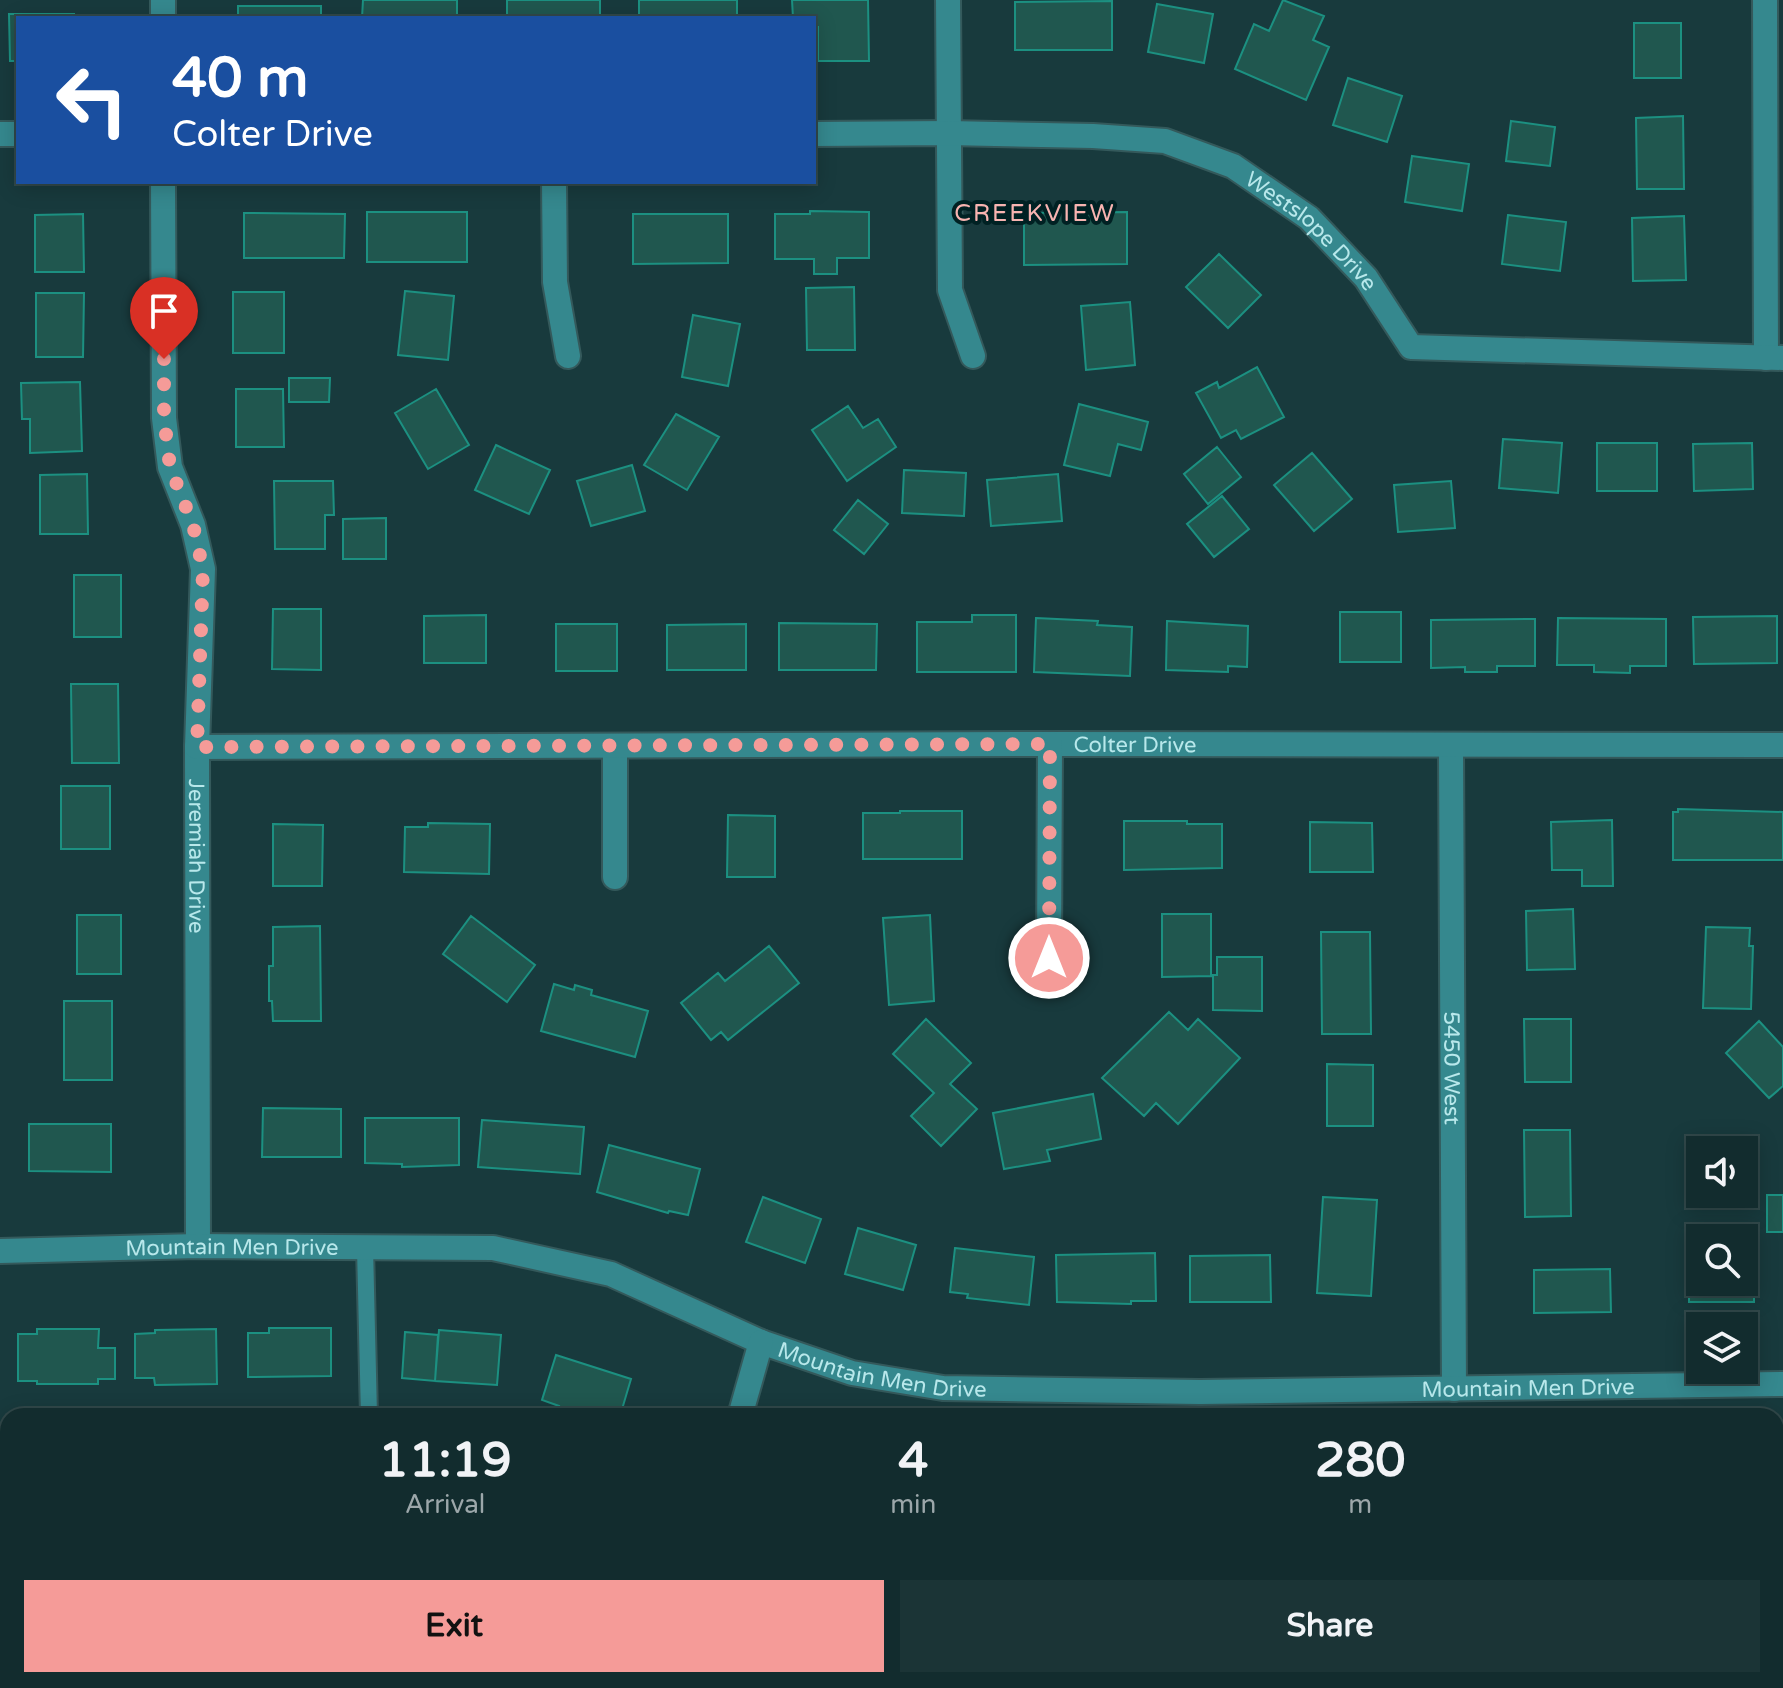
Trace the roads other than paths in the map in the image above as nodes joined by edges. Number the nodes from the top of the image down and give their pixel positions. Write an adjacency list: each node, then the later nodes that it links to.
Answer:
1 (948, 0): 3 (street)
2 (1765, 0): 9 (street)
3 (949, 133): 4 (street, Westslope Drive); 8 (street); 9 (street, Westslope Drive)
4 (816, 134)
5 (163, 184): 14 (street, Jeremiah Drive)
6 (554, 184): 7 (street)
7 (568, 356)
8 (973, 356)
9 (1774, 358)
10 (1050, 744): 12 (street, Colter Drive); 13 (street, Colter Drive); 16 (street)
11 (1783, 745): 13 (street, Colter Drive)
12 (615, 746): 14 (street, Colter Drive); 15 (street)
13 (1451, 746): 22 (street, 5450 West)
14 (197, 747): 17 (street, Jeremiah Drive)
15 (615, 877)
16 (1049, 958)
17 (198, 1246): 18 (street, Mountain Men Drive); 19 (street, Mountain Men Drive)
18 (365, 1247): 20 (street, Mountain Men Drive); 23 (lane)
19 (0, 1251)
20 (761, 1342): 22 (street, Mountain Men Drive); 24 (street)
21 (1783, 1384): 22 (street, Mountain Men Drive)
22 (1454, 1389)
23 (369, 1408)
24 (742, 1408)

